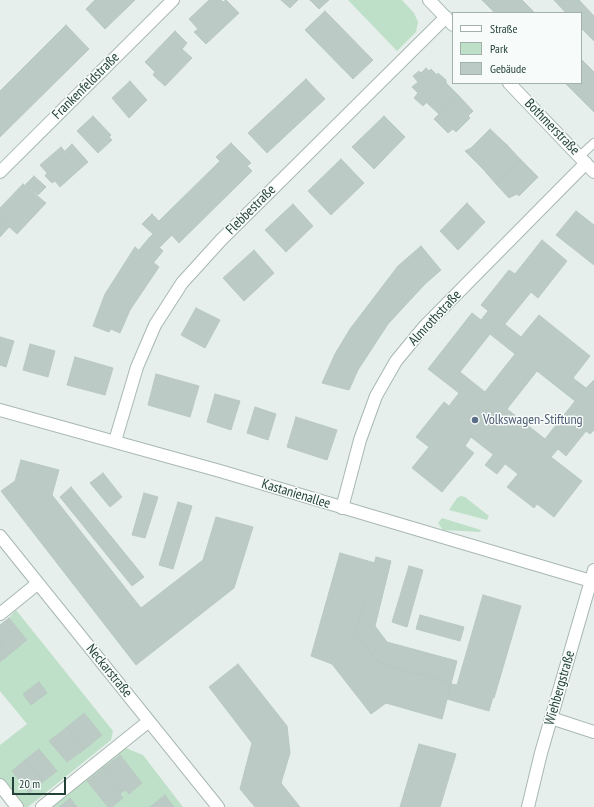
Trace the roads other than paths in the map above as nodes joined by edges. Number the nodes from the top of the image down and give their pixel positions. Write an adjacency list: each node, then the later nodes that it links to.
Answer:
1 (173, 0): 7 (street, Frankenfeldstraße)
2 (429, 0): 3 (street)
3 (449, 21): 9 (street, Flebbestraße)
4 (510, 84): 6 (street, Bothmerstraße)
5 (594, 143): 6 (lane)
6 (587, 164): 10 (street, Almrothstraße)
7 (0, 172)
8 (0, 410): 9 (street, Kastanienallee)
9 (115, 442): 10 (street, Kastanienallee)
10 (342, 508): 12 (street, Kastanienallee)
11 (0, 536): 13 (street, Neckarstraße)
12 (592, 576): 15 (street, Wiehbergstraße)
13 (38, 584): 14 (street); 16 (street, Neckarstraße)
14 (0, 614)
15 (551, 718): 17 (street); 22 (street, Wiehbergstraße)
16 (149, 721): 20 (street); 21 (street, Neckarstraße)
17 (594, 732)
18 (0, 785): 19 (street)
19 (18, 807)
20 (42, 807)
21 (218, 807)
22 (528, 807)

